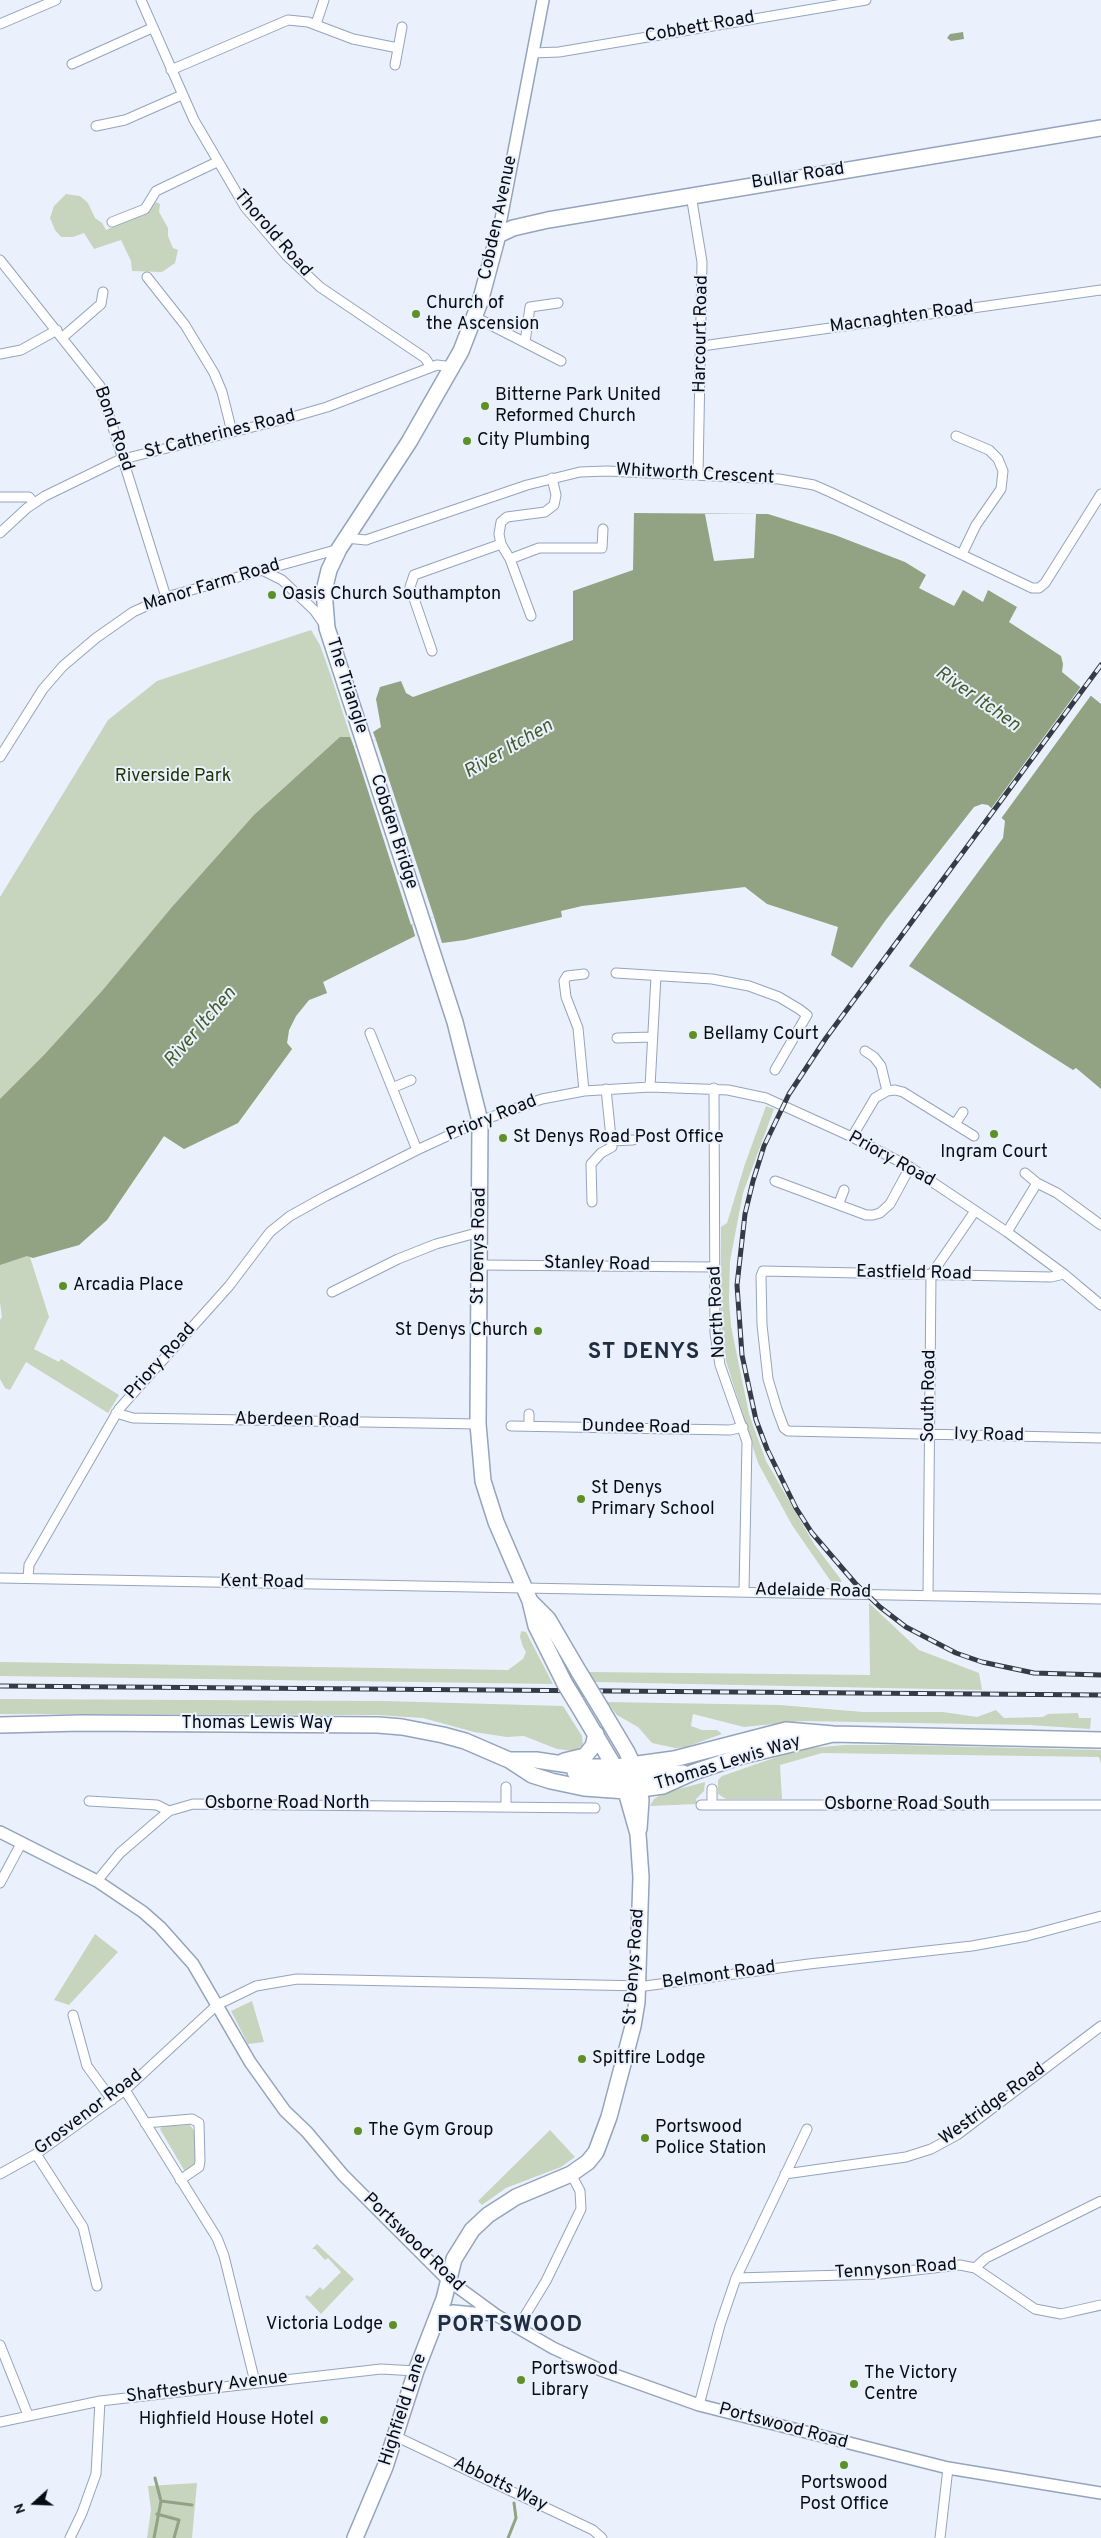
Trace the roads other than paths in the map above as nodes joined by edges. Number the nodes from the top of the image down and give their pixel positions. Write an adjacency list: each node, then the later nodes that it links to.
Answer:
1 (56, 0): 6 (street)
2 (141, 0): 9 (street, Thorold Road)
3 (324, 0): 7 (street)
4 (543, 0): 11 (street, Cobden Avenue)
5 (866, 0): 11 (street, Cobbett Road)
6 (0, 24)
7 (316, 24): 10 (street); 14 (street)
8 (402, 27): 10 (street)
9 (152, 28): 12 (street); 14 (street, Thorold Road)
10 (398, 48): 13 (street)
11 (533, 52): 21 (street, Cobden Avenue)
12 (72, 64)
13 (395, 65)
14 (171, 70): 15 (street, Thorold Road)
15 (182, 95): 16 (street); 18 (street, Thorold Road)
16 (96, 126)
17 (1101, 128): 19 (main road, Bullar Road)
18 (217, 162): 20 (street); 33 (street, Thorold Road)
19 (691, 195): 21 (main road, Bullar Road); 30 (street, Harcourt Road)
20 (112, 222)
21 (498, 236): 27 (main road, Cobden Avenue)
22 (0, 260): 28 (street, Bond Road)
23 (147, 277): 35 (street)
24 (1101, 290): 30 (street, Macnaghten Road)
25 (103, 292): 28 (street)
26 (558, 303): 29 (street)
27 (475, 317): 29 (street); 34 (main road, Cobden Avenue)
28 (60, 334): 31 (street); 39 (street, Bond Road)
29 (525, 342): 32 (street)
30 (702, 346): 40 (street, Harcourt Road)
31 (0, 354)
32 (561, 361)
33 (432, 367): 34 (street, St Catherines Road); 35 (street, St Catherines Road)
34 (453, 367): 47 (main road, Cobden Avenue)
35 (232, 432): 39 (street, St Catherines Road)
36 (956, 436): 38 (street)
37 (983, 436): 38 (street)
38 (978, 445): 49 (street)
39 (124, 458): 44 (street, St Catherines Road); 52 (street, Bond Road)
40 (698, 475): 41 (street, Whitworth Crescent); 49 (street, Whitworth Crescent)
41 (552, 478): 47 (street, Whitworth Crescent); 48 (street)
42 (1101, 494): 49 (street, Whitworth Crescent)
43 (0, 497): 44 (street)
44 (34, 503): 46 (street, St Catherines Road)
45 (603, 529): 50 (street)
46 (0, 533)
47 (342, 543): 51 (street, Manor Farm Road); 54 (main road, The Triangle)
48 (501, 544): 50 (street); 55 (street)
49 (962, 554)
50 (510, 559): 53 (street)
51 (264, 572): 52 (street, Manor Farm Road); 54 (street, The Triangle)
52 (166, 597): 57 (street, Manor Farm Road)
53 (531, 616)
54 (327, 628): 56 (main road, The Triangle)
55 (432, 651)
56 (364, 744): 58 (main road, Cobden Bridge)
57 (0, 757)
58 (422, 921): 75 (main road, St Denys Road)
59 (616, 973): 61 (street)
60 (584, 974): 72 (street)
61 (656, 976): 63 (street); 66 (street)
62 (370, 1033): 69 (street)
63 (652, 1037): 64 (street); 68 (street)
64 (617, 1038)
65 (865, 1051): 73 (street)
66 (775, 1070)
67 (411, 1080): 69 (street)
68 (650, 1087): 70 (street, Priory Road); 71 (street, Priory Road)
69 (392, 1088): 81 (street)
70 (714, 1088): 78 (street, Priory Road); 95 (street, North Road)
71 (606, 1089): 72 (street, Priory Road); 80 (street)
72 (584, 1090): 75 (street, Priory Road)
73 (887, 1091): 76 (street); 78 (street)
74 (963, 1112): 76 (street)
75 (480, 1122): 81 (street, Priory Road); 92 (main road, St Denys Road)
76 (955, 1124): 77 (street)
77 (974, 1136)
78 (852, 1137): 82 (street, Priory Road)
79 (633, 1140): 80 (street)
80 (611, 1141): 87 (street)
81 (417, 1150): 100 (street, Priory Road)
82 (910, 1167): 88 (street); 89 (street, Priory Road)
83 (1024, 1173): 85 (street)
84 (775, 1180): 88 (street)
85 (1037, 1183): 91 (street); 93 (street)
86 (844, 1190): 88 (street)
87 (592, 1202)
88 (838, 1203)
89 (975, 1211): 93 (street, Priory Road); 97 (street)
90 (1101, 1213): 91 (street)
91 (1098, 1223)
92 (480, 1232): 94 (main road, St Denys Road); 98 (street)
93 (1007, 1232): 96 (street, Priory Road)
94 (480, 1265): 95 (street, Stanley Road); 102 (main road, St Denys Road)
95 (714, 1267): 105 (street, North Road)
96 (1064, 1274): 97 (street, Eastfield Road); 99 (street, Priory Road)
97 (931, 1275): 106 (street, Eastfield Road); 107 (street, South Road)
98 (332, 1292)
99 (1101, 1305)
100 (116, 1413): 102 (street, Aberdeen Road); 110 (street, Priory Road)
101 (530, 1414): 104 (street)
102 (478, 1424): 112 (main road, St Denys Road)
103 (511, 1426): 104 (street, Dundee Road)
104 (529, 1426): 105 (street, Dundee Road)
105 (743, 1427): 111 (street, North Road)
106 (788, 1431): 107 (street, Ivy Road)
107 (929, 1434): 108 (street, Ivy Road); 113 (street, South Road)
108 (1101, 1438)
109 (0, 1578): 110 (street, Kent Road)
110 (28, 1578): 112 (street, Kent Road)
111 (744, 1591): 112 (street, Adelaide Road); 113 (street, Adelaide Road)
112 (527, 1594): 116 (main road, St Denys Road, bridge); 121 (main road, St Denys Road, bridge)
113 (928, 1594): 114 (street, Adelaide Road)
114 (1101, 1599)
115 (0, 1725): 119 (main road, Thomas Lewis Way)
116 (596, 1734): 120 (main road); 121 (main road, St Denys Road)
117 (833, 1734): 118 (main road, Thomas Lewis Way); 121 (main road, Thomas Lewis Way); 121 (main road, Thomas Lewis Way)
118 (1101, 1740)
119 (509, 1760): 120 (main road, Thomas Lewis Way); 121 (main road, Thomas Lewis Way)
120 (555, 1763): 121 (main road, Thomas Lewis Way)
121 (629, 1779): 136 (main road, St Denys Road)
122 (506, 1787): 128 (street)
123 (712, 1789): 126 (street)
124 (89, 1802): 130 (street)
125 (701, 1805): 126 (street, Osborne Road South)
126 (712, 1805): 127 (street, Osborne Road South)
127 (1101, 1805)
128 (506, 1806): 129 (street, Osborne Road North); 130 (street, Osborne Road North)
129 (595, 1808)
130 (169, 1811): 133 (street, Osborne Road North)
131 (0, 1832): 132 (street, Portswood Road)
132 (22, 1842): 133 (street, Portswood Road); 134 (street)
133 (97, 1881): 137 (street, Portswood Road)
134 (0, 1883)
135 (1101, 1916): 136 (street, Belmont Road)
136 (637, 1986): 137 (street, Belmont Road); 146 (main road, St Denys Road)
137 (216, 2005): 140 (street, Grosvenor Road); 152 (street, Portswood Road)
138 (72, 2015): 141 (street)
139 (1101, 2026): 147 (street, Westridge Road)
140 (124, 2090): 141 (street, Grosvenor Road); 142 (street)
141 (112, 2100): 144 (street, Grosvenor Road)
142 (145, 2123): 148 (street); 148 (street)
143 (807, 2129): 147 (street)
144 (36, 2154): 145 (street, Grosvenor Road); 153 (street)
145 (0, 2174)
146 (571, 2174): 152 (main road, St Denys Road); 157 (street)
147 (785, 2174): 151 (street)
148 (180, 2180): 160 (street)
149 (1101, 2201): 150 (street)
150 (975, 2268): 151 (street, Tennyson Road); 154 (street, Tennyson Road)
151 (736, 2278): 162 (street)
152 (448, 2280): 155 (main road, Highfield Lane); 156 (street, Portswood Road)
153 (97, 2286)
154 (1101, 2305)
155 (438, 2315): 156 (street); 159 (main road, Highfield Lane)
156 (496, 2315): 157 (street, Portswood Road)
157 (518, 2327): 162 (street, Portswood Road)
158 (0, 2345): 163 (street)
159 (416, 2371): 160 (street, Shaftesbury Avenue); 165 (main road, Highfield Lane)
160 (255, 2382): 161 (street, Shaftesbury Avenue)
161 (100, 2401): 163 (street, Shaftesbury Avenue); 168 (street)
162 (700, 2405): 166 (street, Portswood Road)
163 (28, 2415): 164 (street, Shaftesbury Avenue)
164 (0, 2422)
165 (395, 2436): 169 (main road, Highfield Lane); 170 (street, Abbotts Way)
166 (948, 2468): 167 (street, Portswood Road); 171 (street)
167 (1101, 2493)
168 (70, 2538)
169 (355, 2538)
170 (602, 2538)
171 (940, 2538)

